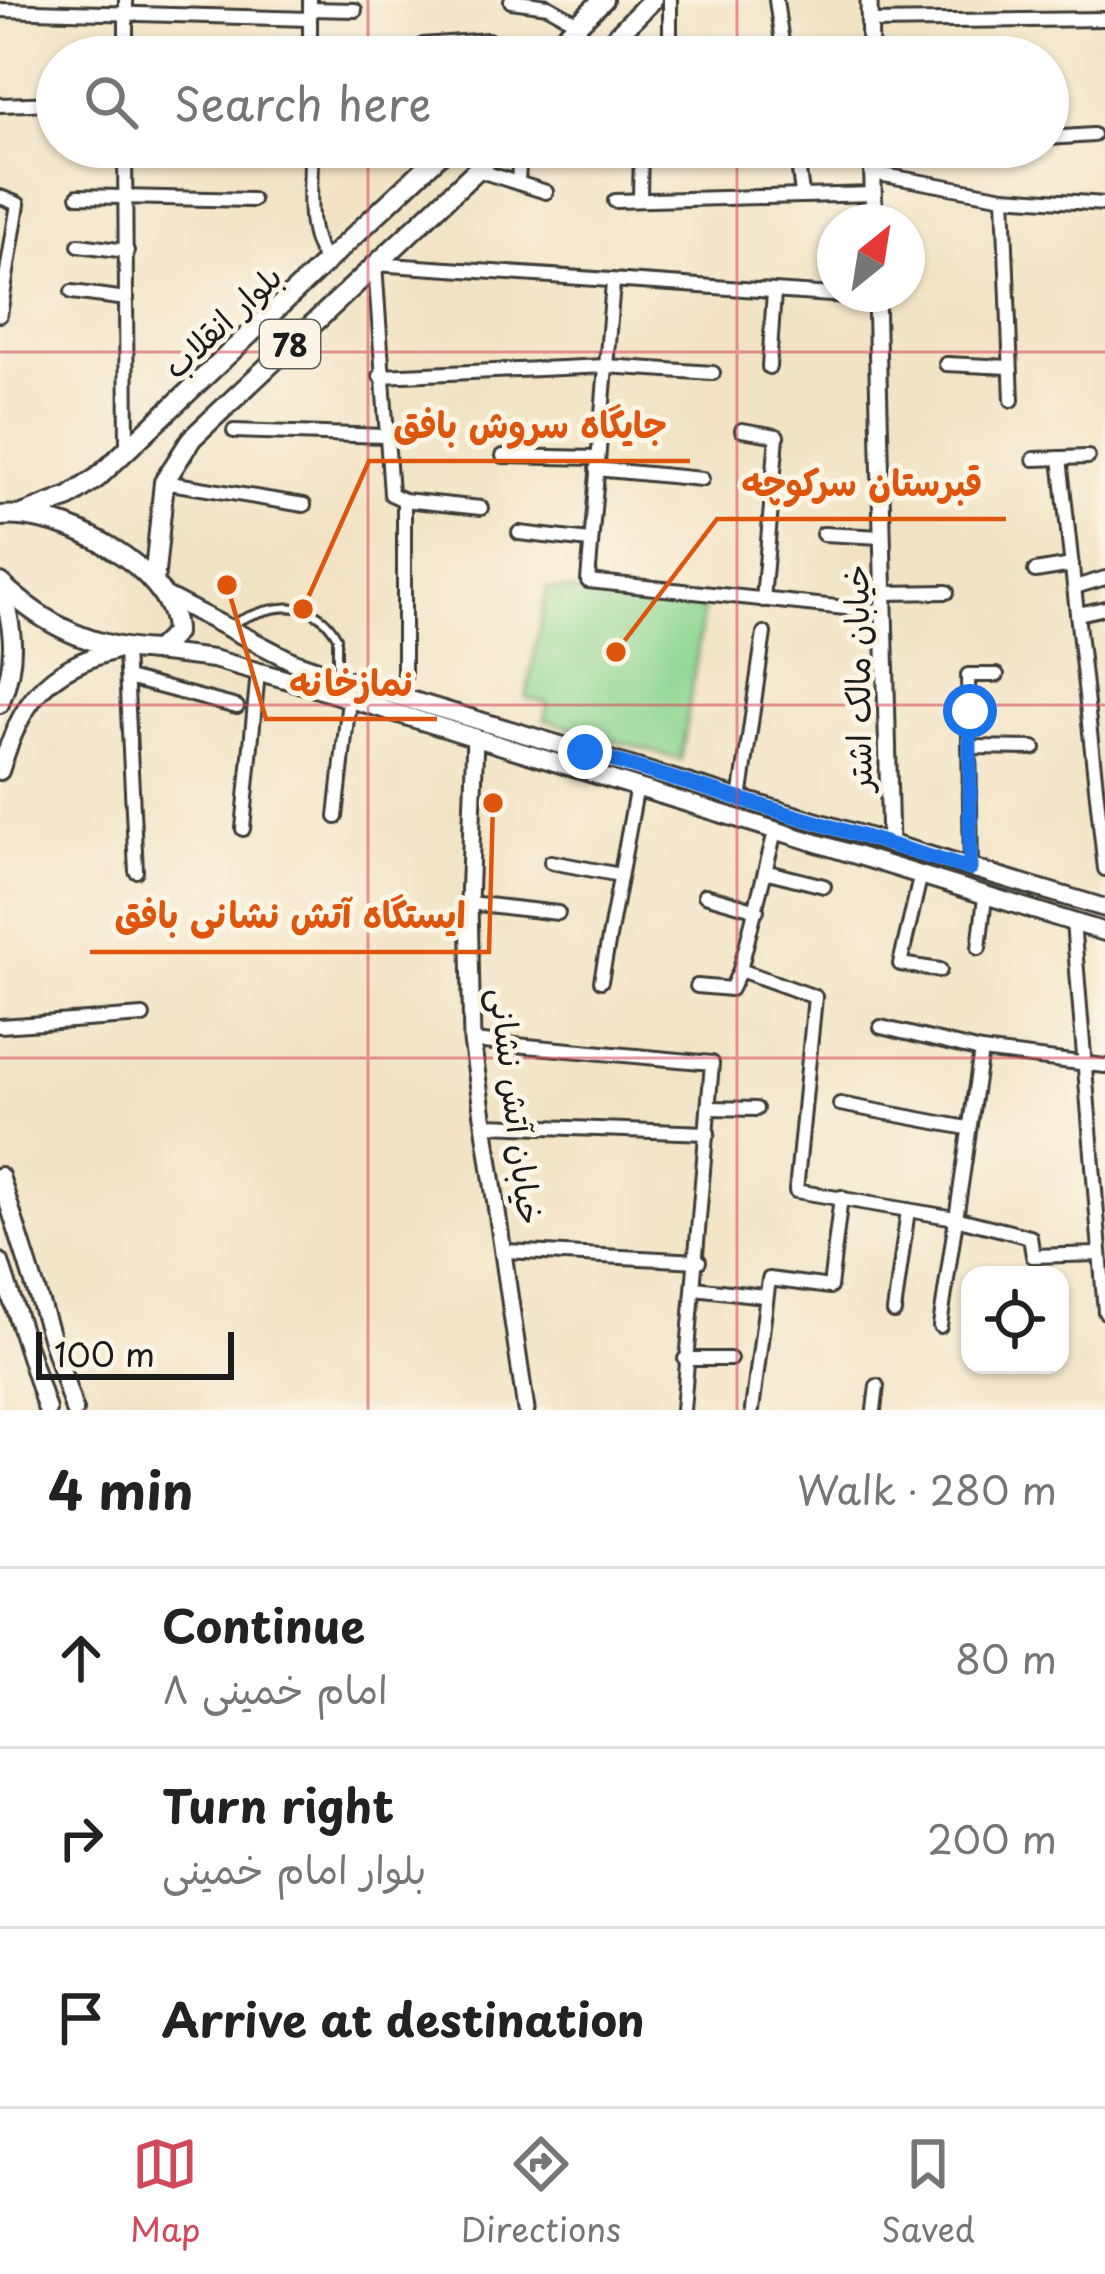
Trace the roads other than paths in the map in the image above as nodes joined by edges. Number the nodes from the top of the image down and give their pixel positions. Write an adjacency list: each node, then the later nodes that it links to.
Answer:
1 (603, 0): 13 (main road)
2 (652, 0): 15 (main road)
3 (670, 0): 16 (street)
4 (776, 0): 17 (street)
5 (868, 0): 12 (street)
6 (511, 2): 13 (street)
7 (126, 7): 8 (street); 9 (street)
8 (310, 9): 10 (street)
9 (0, 10)
10 (356, 10)
11 (1105, 20): 12 (street)
12 (869, 22): 18 (street)
13 (578, 23): 14 (main road)
14 (565, 36)
15 (617, 36)
16 (670, 36)
17 (781, 36)
18 (869, 36)
19 (36, 104): 20 (street)
20 (3, 105)
21 (1093, 135): 22 (street)
22 (1069, 137)
23 (125, 168): 40 (street)
24 (311, 168): 47 (street)
25 (426, 168): 47 (main road, بلوار انقلاب / 78)
26 (519, 168): 32 (street)
27 (641, 168): 39 (street)
28 (799, 168): 34 (street)
29 (873, 168): 31 (street)
30 (477, 170): 32 (street); 48 (main road, بلوار انقلاب / 78)
31 (873, 173): 35 (street); 37 (street)
32 (518, 182): 33 (street)
33 (546, 192)
34 (802, 194): 35 (street); 39 (street)
35 (874, 194): 43 (street)
36 (78, 196): 40 (street)
37 (1004, 196): 44 (street); 63 (street)
38 (0, 197): 56 (street)
39 (640, 198): 42 (street)
40 (124, 199): 41 (street); 46 (street)
41 (252, 200)
42 (615, 201)
43 (874, 204)
44 (1105, 204)
45 (79, 245): 46 (street)
46 (127, 251): 54 (street)
47 (327, 261): 53 (main road, بلوار انقلاب / 78)
48 (375, 264): 49 (street); 57 (main road, بلوار انقلاب / 78); 65 (street)
49 (613, 283): 51 (street); 61 (street)
50 (72, 292): 54 (street)
51 (773, 292): 52 (street); 62 (street)
52 (817, 294)
53 (290, 297): 57 (main road); 58 (main road, بلوار انقلاب / 78)
54 (127, 299): 70 (street)
55 (876, 312): 84 (street, خیابان مالک اشتر)
56 (0, 315)
57 (315, 322): 59 (main road, بلوار انقلاب / 78)
58 (256, 329): 59 (main road); 70 (main road, بلوار انقلاب / 78)
59 (282, 352): 77 (main road, بلوار انقلاب / 78)
60 (946, 364): 63 (street)
61 (606, 366): 64 (street); 65 (street); 75 (street)
62 (769, 367)
63 (1010, 367): 66 (street)
64 (713, 373)
65 (380, 376): 69 (street)
66 (1012, 400)
67 (742, 430): 94 (street)
68 (234, 431): 69 (street)
69 (385, 436): 78 (street)
70 (128, 449): 81 (main road, بلوار انقلاب / 78)
71 (503, 455): 75 (street)
72 (1088, 457): 73 (street)
73 (1060, 458): 74 (street); 86 (street)
74 (1034, 459)
75 (597, 463): 76 (street); 85 (street)
76 (702, 479)
77 (164, 482): 79 (street); 91 (main road, بلوار انقلاب / 78)
78 (404, 500): 80 (street); 105 (street)
79 (304, 506)
80 (481, 508)
81 (9, 513): 91 (main road, 78)
82 (519, 533): 85 (street)
83 (824, 534): 84 (street)
84 (882, 537): 93 (street, خیابان مالک اشتر)
85 (590, 541): 94 (street)
86 (1072, 565): 87 (street); 90 (street)
87 (1035, 571)
88 (1105, 578): 90 (street)
89 (0, 583): 100 (main road); 107 (main road)
90 (1075, 587): 97 (street)
91 (160, 589): 98 (main road); 100 (main road, 78)
92 (947, 592): 93 (street)
93 (884, 593): 96 (street, خیابان مالک اشتر)
94 (764, 600): 96 (street)
95 (1105, 608): 97 (street)
96 (884, 612): 124 (street, خیابان مالک اشتر)
97 (1078, 614): 111 (street)
98 (228, 626): 103 (main road); 103 (lane)
99 (764, 633): 120 (street)
100 (127, 650): 101 (main road); 104 (street); 109 (main road)
101 (258, 672): 106 (main road); 122 (street)
102 (997, 674): 113 (street)
103 (337, 675): 105 (main road)
104 (127, 678): 108 (street); 129 (street)
105 (404, 699): 115 (main road)
106 (350, 700): 112 (main road); 121 (street)
107 (0, 703): 109 (main road)
108 (237, 707)
109 (24, 712): 117 (main road)
110 (1105, 712): 111 (street)
111 (1089, 715): 118 (street)
112 (476, 737): 115 (main road); 136 (street, خیابان آتش نشانی)
113 (971, 747): 114 (street); 128 (street)
114 (1034, 748)
115 (560, 754): 116 (main road)
116 (606, 768): 119 (main road); 120 (main road)
117 (0, 771)
118 (1101, 784): 125 (street)
119 (637, 786): 123 (main road); 131 (street)
120 (740, 800): 124 (main road)
121 (336, 817)
122 (243, 829)
123 (776, 832): 130 (street); 132 (main road)
124 (890, 845): 128 (main road)
125 (1104, 849): 127 (street)
126 (551, 862): 131 (street)
127 (1105, 868)
128 (970, 869): 137 (main road)
129 (136, 871)
130 (768, 872): 133 (street); 138 (street)
131 (620, 875): 145 (street)
132 (920, 878): 135 (main road); 144 (street)
133 (824, 886)
134 (705, 895): 138 (street)
135 (986, 897): 140 (main road); 142 (street)
136 (469, 903): 139 (street); 150 (street, خیابان آتش نشانی)
137 (1105, 908)
138 (757, 910): 143 (street)
139 (558, 913)
140 (1072, 922): 141 (main road); 152 (street)
141 (1105, 932)
142 (979, 948)
143 (740, 970): 146 (street); 161 (street)
144 (940, 970)
145 (601, 981)
146 (697, 986)
147 (143, 1016): 148 (street)
148 (0, 1025)
149 (881, 1027): 151 (street)
150 (472, 1041): 155 (street); 157 (street, خیابان آتش نشانی)
151 (982, 1052): 152 (street); 158 (street)
152 (1084, 1063): 153 (street); 163 (street)
153 (1105, 1066)
154 (840, 1104): 158 (street)
155 (710, 1108): 156 (street); 159 (street)
156 (756, 1109)
157 (485, 1125): 159 (street); 165 (street, خیابان آتش نشانی)
158 (967, 1127): 164 (street)
159 (708, 1133): 168 (street)
160 (0, 1176): 170 (main road)
161 (841, 1197): 162 (street); 173 (street)
162 (908, 1210): 164 (street); 174 (street)
163 (1100, 1212): 166 (street)
164 (955, 1218): 166 (street); 176 (street)
165 (506, 1251): 168 (street); 182 (street, خیابان آتش نشانی)
166 (1099, 1254): 169 (street)
167 (0, 1262): 172 (main road)
168 (698, 1262): 171 (street)
169 (1103, 1279): 175 (street)
170 (35, 1288): 172 (main road); 181 (main road)
171 (695, 1288): 173 (street); 177 (street)
172 (10, 1295): 180 (main road)
173 (763, 1296): 184 (street)
174 (894, 1312)
175 (1105, 1312)
176 (940, 1326)
177 (686, 1359): 178 (street); 183 (street)
178 (730, 1360)
179 (877, 1386): 185 (street)
180 (47, 1410)
181 (74, 1410)
182 (526, 1410)
183 (683, 1410)
184 (752, 1410)
185 (874, 1410)

